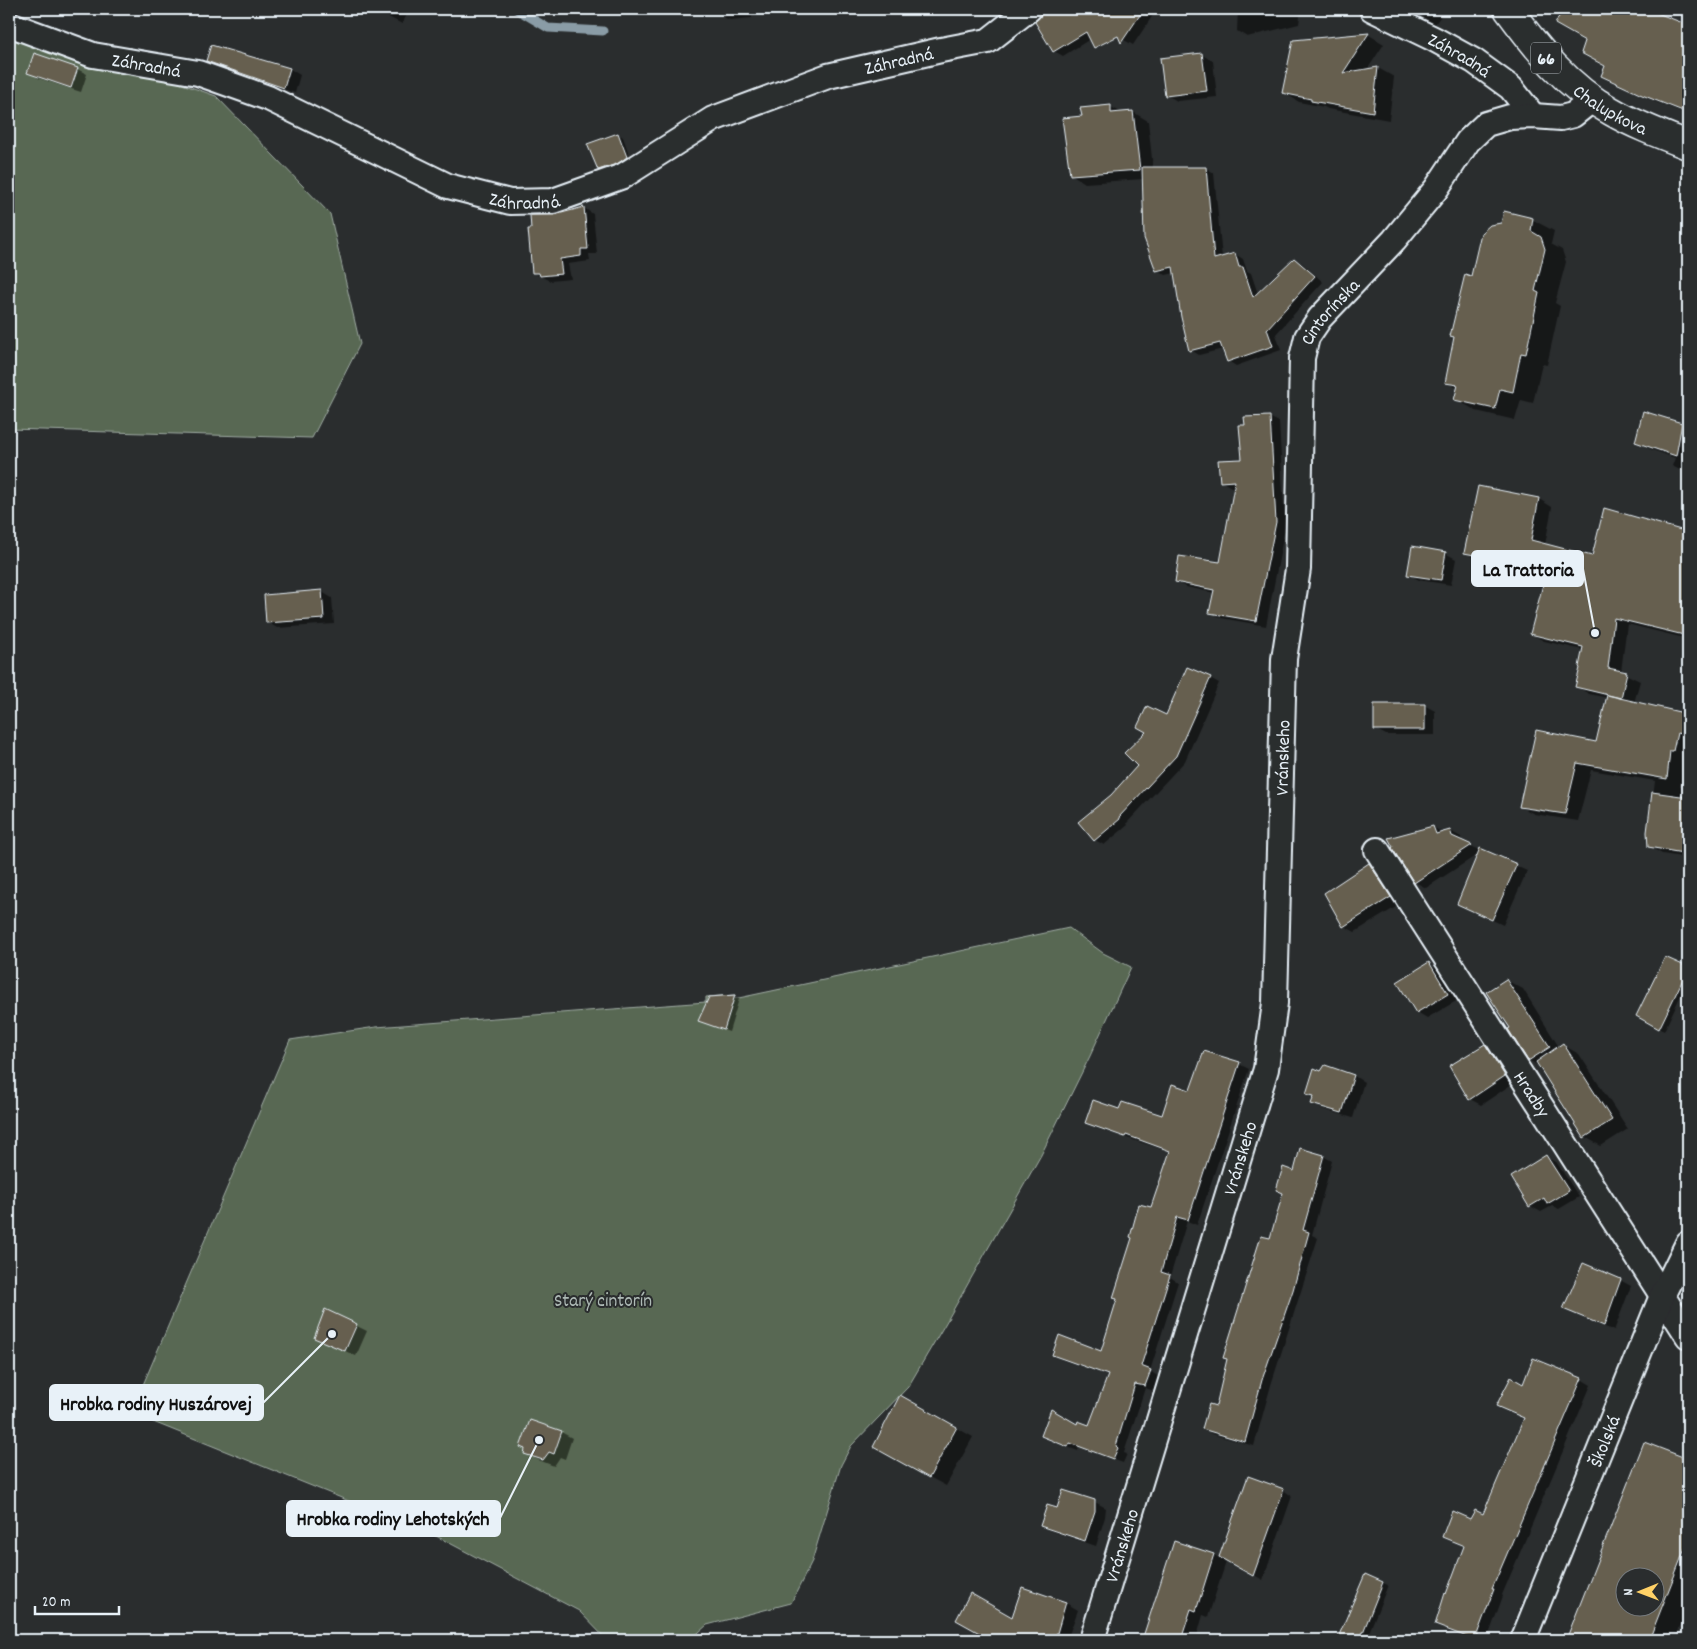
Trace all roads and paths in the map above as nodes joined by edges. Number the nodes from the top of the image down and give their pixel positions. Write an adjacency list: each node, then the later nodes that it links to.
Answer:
1 (1029, 9): 4 (street, Záhradná)
2 (1372, 9): 6 (street, Záhradná)
3 (1508, 9): 5 (main road, Chalupkova / 66)
4 (9, 24)
5 (1592, 99): 6 (street, Cintorínska); 7 (main road, Chalupkova / 66)
6 (1534, 116): 8 (street, Cintorínska)
7 (1688, 145)
8 (1284, 659): 13 (street, Vránskeho)
9 (1377, 850): 11 (street, Hradby)
10 (1688, 1243): 11 (street, Školská)
11 (1662, 1296): 12 (street, Hradby); 14 (street, Školská)
12 (1688, 1336)
13 (1092, 1640)
14 (1523, 1640)

